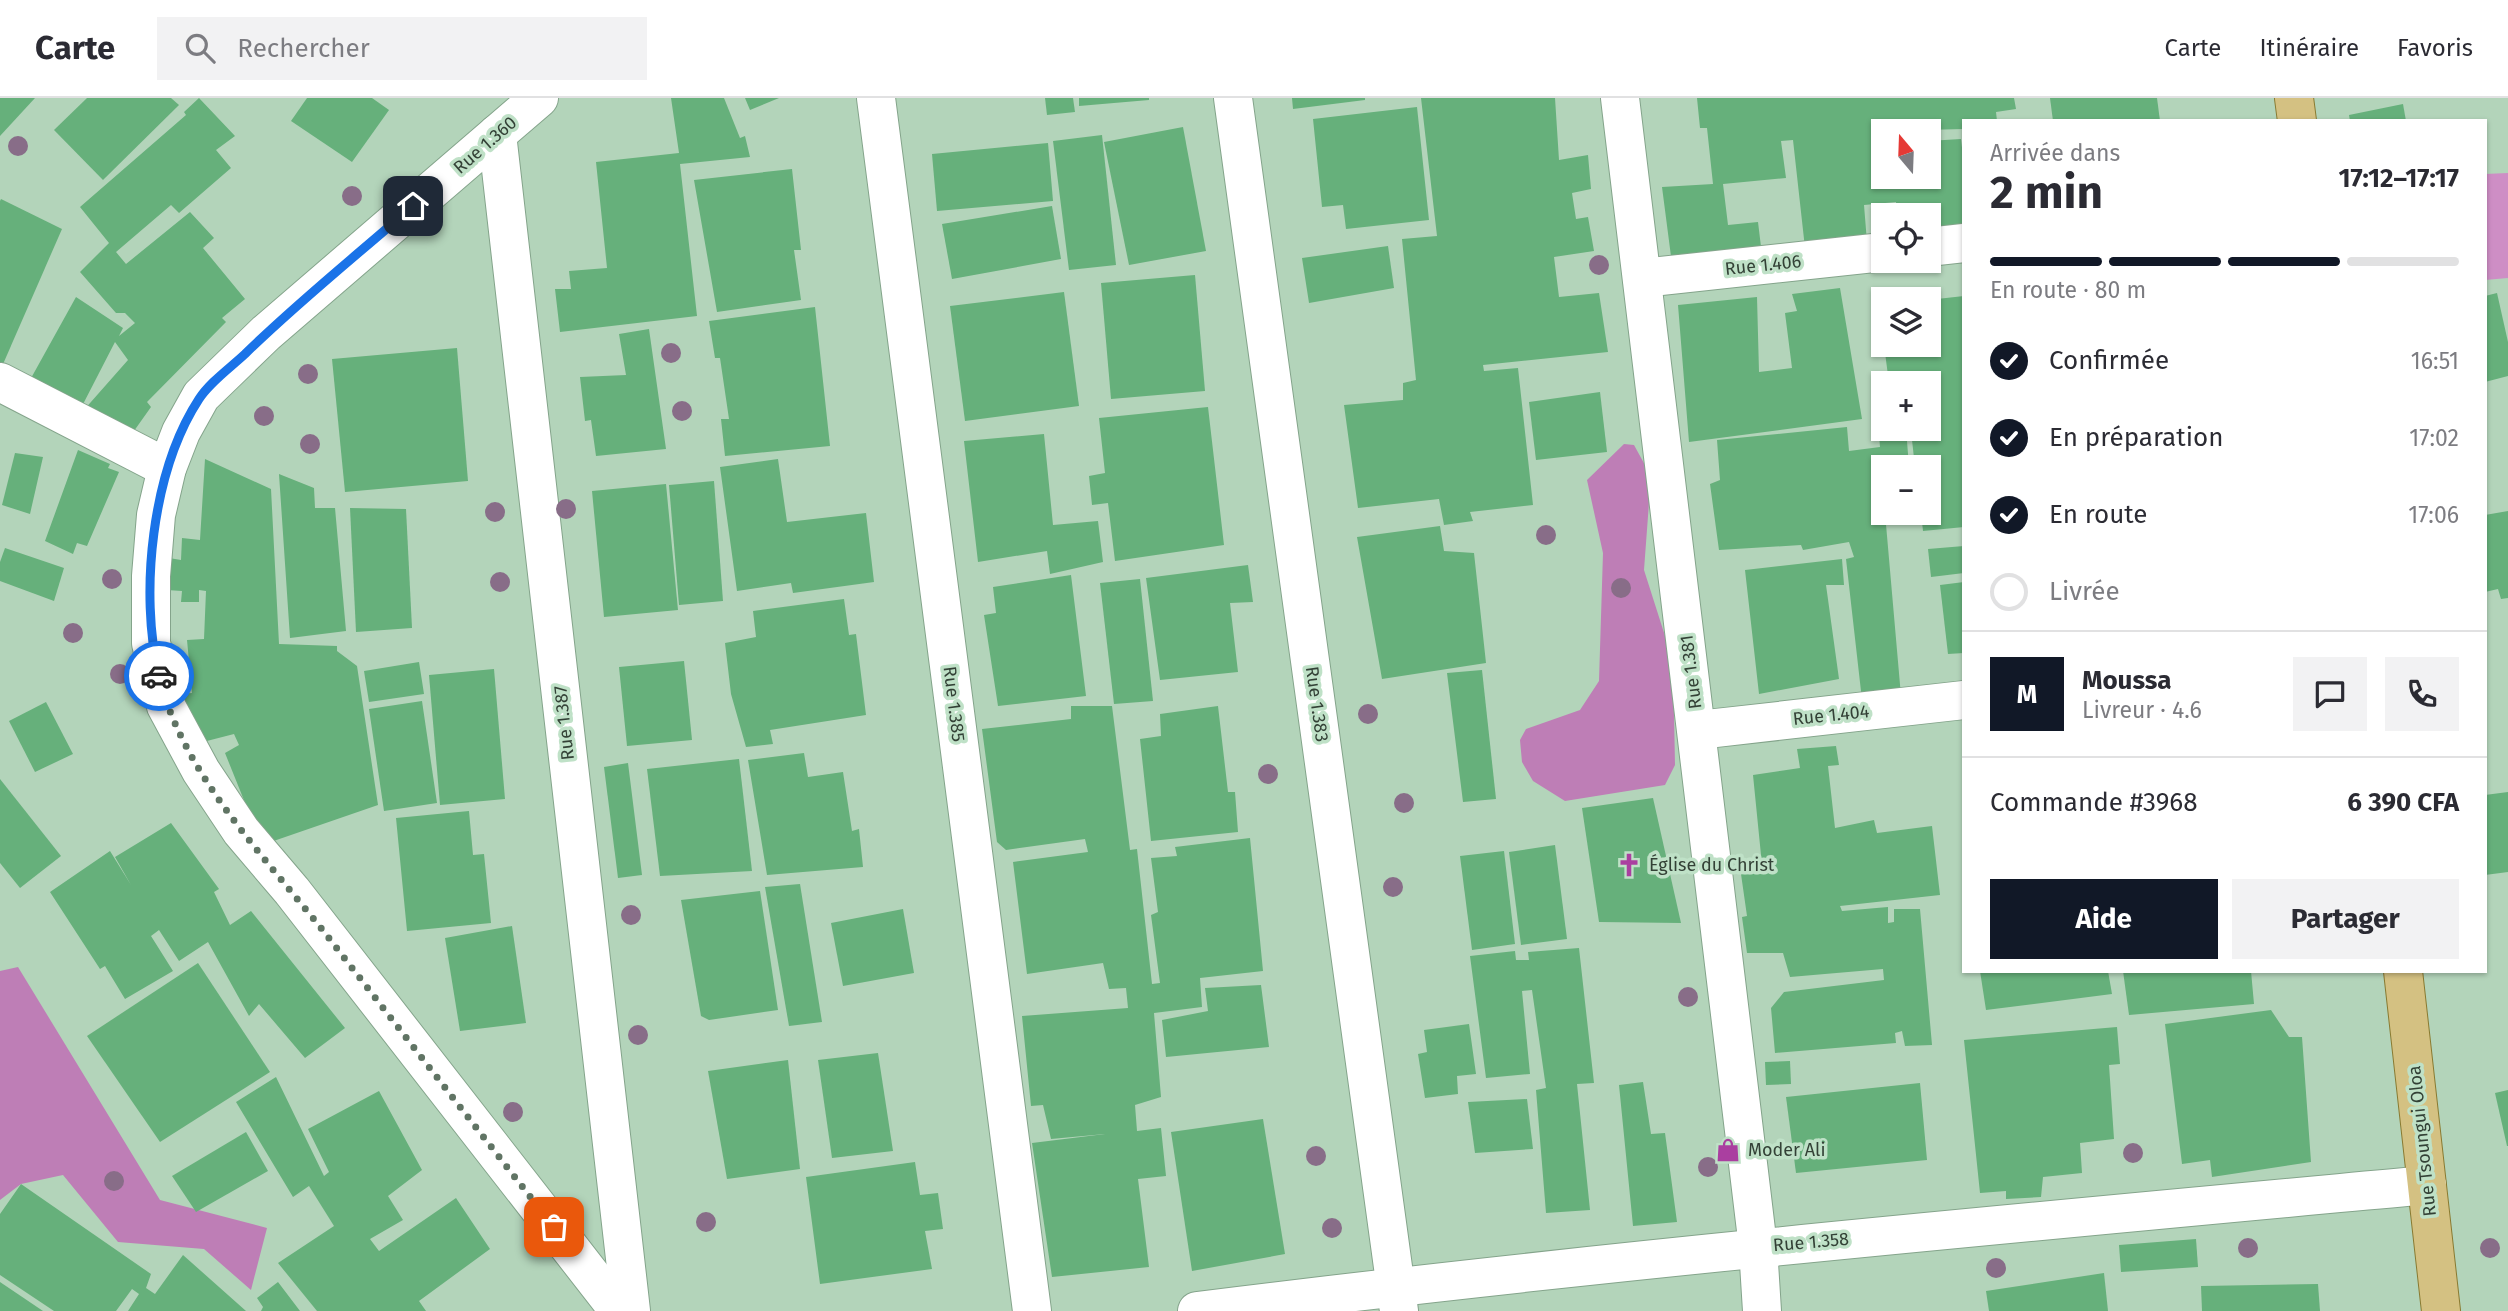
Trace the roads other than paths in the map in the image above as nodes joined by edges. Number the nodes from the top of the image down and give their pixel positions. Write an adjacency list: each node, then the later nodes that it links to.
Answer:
1 (539, 98): 7 (street, Rue 1.360)
2 (876, 98): 22 (street, Rue 1.385)
3 (1234, 98): 19 (street, Rue 1.383)
4 (1620, 98): 11 (street, Rue 1.381)
5 (2294, 98): 6 (main road)
6 (2297, 119)
7 (497, 134): 13 (street, Rue 1.360); 21 (street, Rue 1.387)
8 (1962, 243): 9 (street)
9 (1941, 246)
10 (1871, 253): 11 (street, Rue 1.406)
11 (1642, 278): 15 (street, Rue 1.381)
12 (0, 382): 13 (street)
13 (167, 468): 20 (street, Rue 1.360)
14 (1962, 700): 15 (street, Rue 1.404)
15 (1698, 730): 18 (street, Rue 1.381)
16 (2403, 973): 17 (main road, Rue Tsoungui Oloa)
17 (2427, 1185): 18 (street, Rue 1.358); 25 (main road, Rue Tsoungui Oloa)
18 (1758, 1247): 19 (street, Rue 1.358); 24 (street, Rue 1.381)
19 (1398, 1299): 23 (street, Rue 1.358)
20 (619, 1311)
21 (631, 1311)
22 (1032, 1311)
23 (1197, 1311)
24 (1762, 1311)
25 (2441, 1311)

